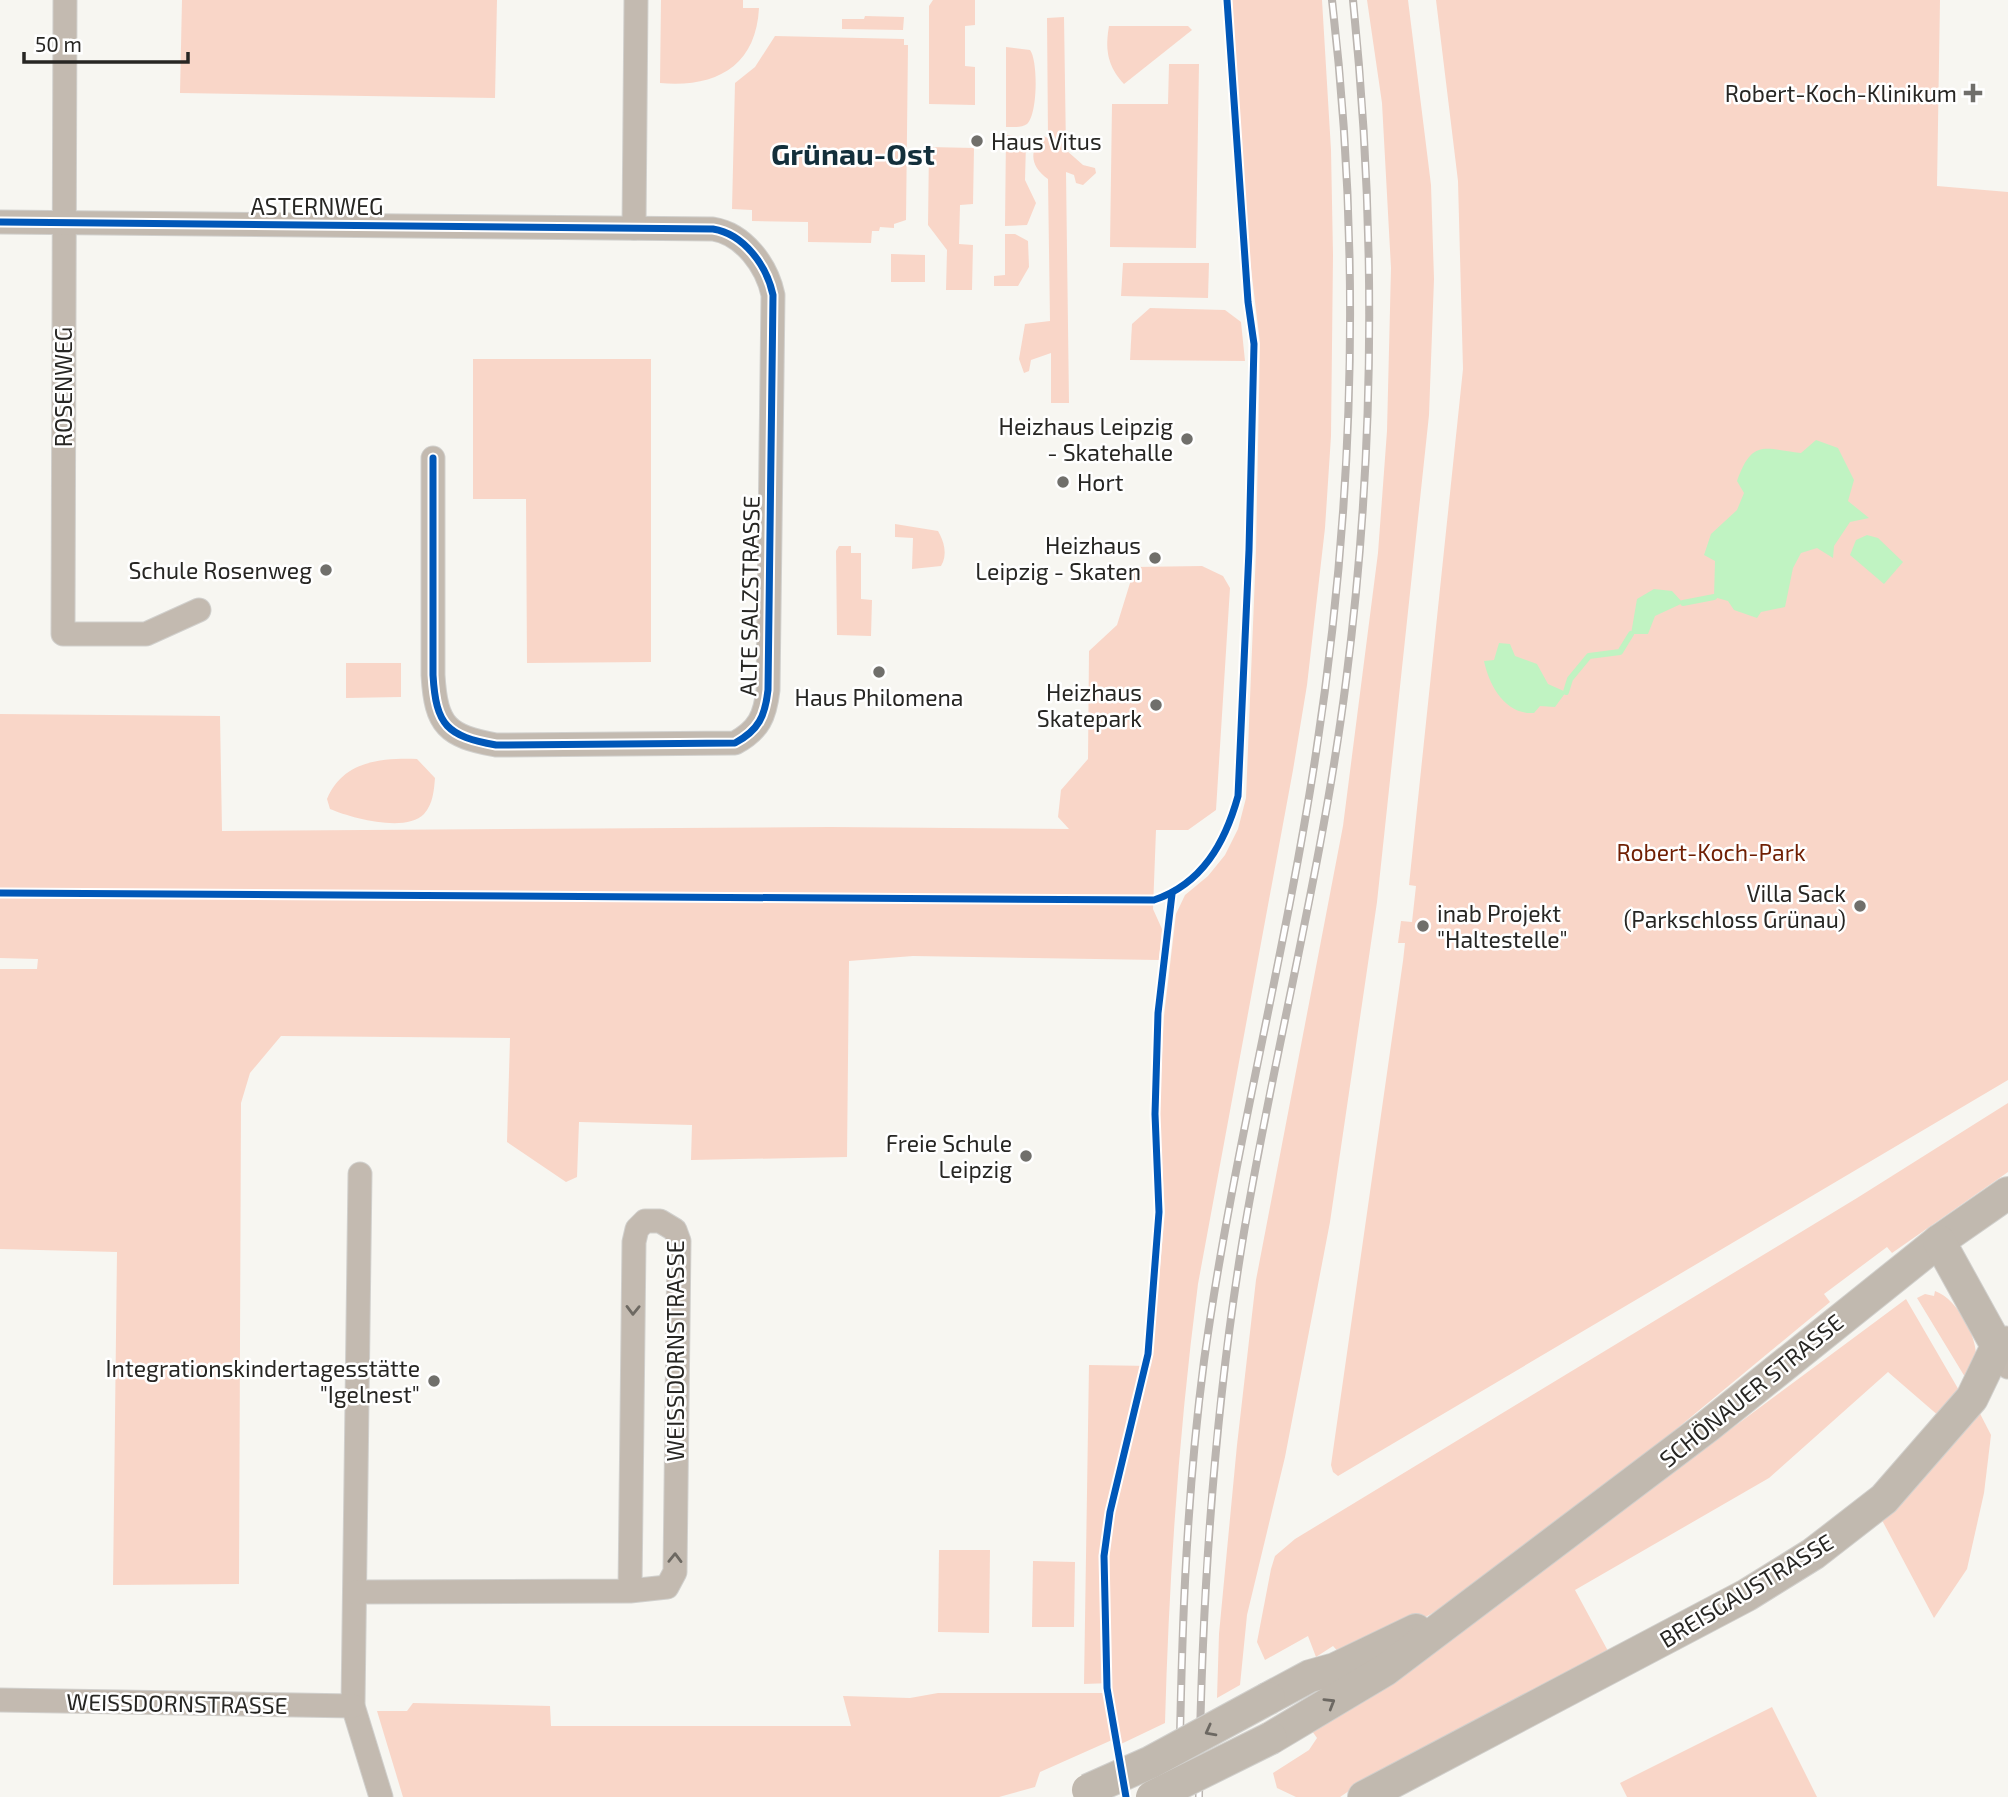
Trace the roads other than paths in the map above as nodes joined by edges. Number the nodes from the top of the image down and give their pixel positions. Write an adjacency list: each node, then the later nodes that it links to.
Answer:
1 (65, 0): 4 (street, ROSENWEG)
2 (636, 0): 5 (street)
3 (0, 222): 4 (street, ASTERNWEG)
4 (64, 223): 5 (street, ASTERNWEG); 7 (street, ROSENWEG)
5 (634, 228): 6 (street, ALTE SALZSTRASSE)
6 (433, 458)
7 (199, 610)
8 (360, 1174): 14 (street)
9 (2008, 1193): 10 (main road, SCHÖNAUER STRASSE)
10 (1939, 1241): 11 (main road, BREISGAUSTRASSE); 12 (main road, SCHÖNAUER STRASSE)
11 (2004, 1350): 20 (main road, BREISGAUSTRASSE)
12 (1495, 1589): 17 (main road, SCHÖNAUER STRASSE, one-way to 17, bridge); 19 (main road, SCHÖNAUER STRASSE, one-way to 12, bridge)
13 (630, 1591): 13 (street, WEISSDORNSTRASSE, one-way to 13); 14 (street, WEISSDORNSTRASSE)
14 (355, 1592): 16 (street)
15 (0, 1700): 16 (street, WEISSDORNSTRASSE)
16 (353, 1706): 18 (street)
17 (1080, 1794)
18 (381, 1797)
19 (1152, 1797)
20 (1364, 1797)

